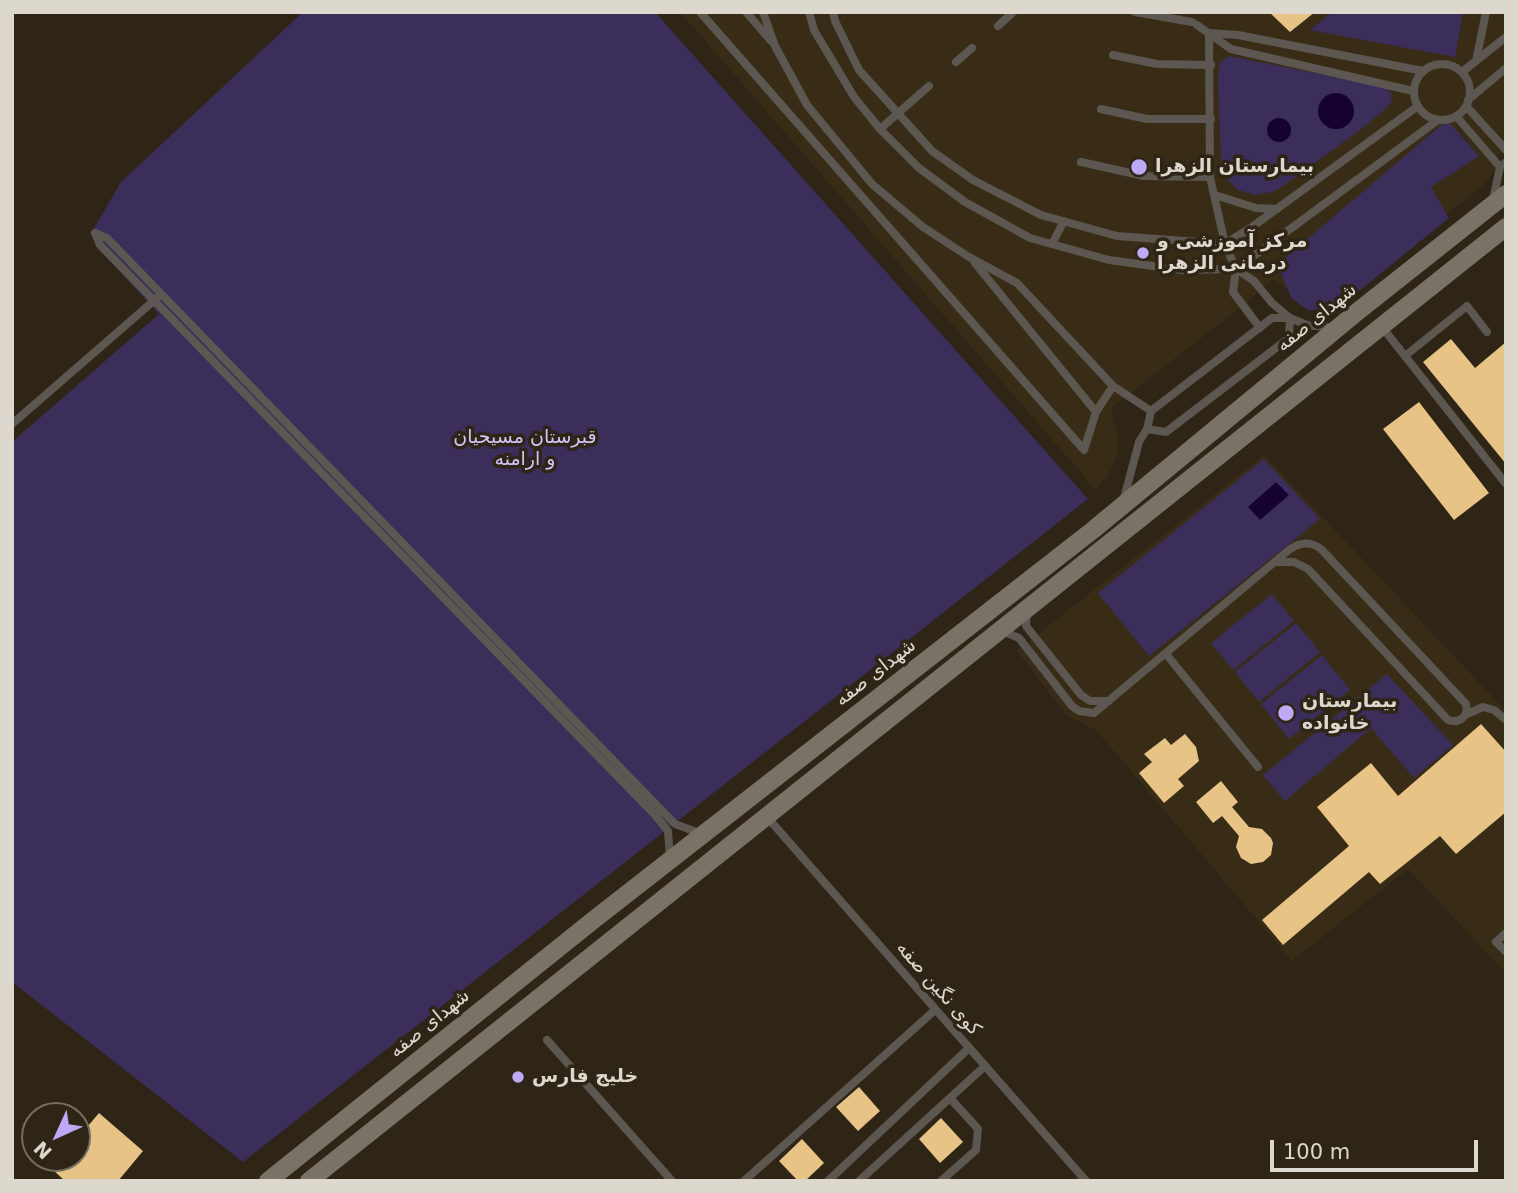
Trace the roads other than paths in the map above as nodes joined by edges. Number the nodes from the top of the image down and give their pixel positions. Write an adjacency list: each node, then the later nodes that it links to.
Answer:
1 (700, 12): 55 (lane)
2 (746, 12): 13 (lane)
3 (763, 12): 13 (lane)
4 (809, 12): 31 (lane)
5 (833, 12): 27 (lane)
6 (1013, 12): 10 (lane)
7 (1135, 12): 9 (lane)
8 (1486, 12): 16 (lane)
9 (1191, 20): 11 (lane)
10 (998, 26)
11 (1209, 33): 18 (lane); 20 (lane); 23 (lane)
12 (1506, 37): 16 (lane)
13 (775, 46): 44 (lane)
14 (972, 48): 17 (lane)
15 (1113, 55): 18 (lane)
16 (1476, 61): 21 (lane)
17 (956, 62)
18 (1211, 65): 29 (lane)
19 (1506, 68): 24 (lane)
20 (1423, 71): 21 (lane); 23 (lane)
21 (1462, 72): 24 (lane)
22 (929, 86): 27 (lane)
23 (1413, 91): 25 (lane)
24 (1467, 103): 28 (lane); 32 (lane)
25 (1418, 106): 30 (lane); 39 (lane)
26 (1101, 109): 29 (lane)
27 (897, 115): 31 (lane); 40 (lane)
28 (1456, 116): 30 (lane); 34 (lane)
29 (1211, 120): 35 (lane)
30 (1438, 120): 45 (lane)
31 (880, 130): 42 (lane)
32 (1506, 150)
33 (1081, 162): 35 (lane)
34 (1503, 164): 38 (lane)
35 (1210, 177): 37 (lane)
36 (1506, 194): 38 (main road, شهدای صفه)
37 (1215, 195): 39 (lane); 43 (lane)
38 (1491, 206): 50 (main road, شهدای صفه)
39 (1277, 209): 43 (lane)
40 (1064, 221): 42 (lane); 43 (lane)
41 (1506, 227): 49 (main road)
42 (1052, 244): 45 (lane)
43 (1225, 244): 45 (lane)
44 (971, 258): 53 (lane); 55 (lane)
45 (1236, 269): 47 (lane); 48 (lane)
46 (158, 296): 46 (lane); 56 (lane); 69 (lane); 70 (lane)
47 (1290, 318): 48 (lane); 50 (lane); 57 (lane)
48 (1259, 327): 54 (lane)
49 (1382, 327): 52 (lane); 61 (main road)
50 (1337, 328): 59 (main road, شهدای صفه)
51 (1487, 332): 52 (lane)
52 (1405, 356): 58 (lane)
53 (1113, 386): 54 (lane); 55 (lane)
54 (1151, 411): 57 (lane)
55 (1096, 412)
56 (12, 424)
57 (1147, 429): 59 (lane)
58 (1506, 483)
59 (1121, 507): 69 (main road, شهدای صفه)
60 (1276, 562): 63 (lane); 65 (lane); 65 (lane)
61 (1027, 611): 62 (main road); 64 (lane)
62 (997, 634): 64 (lane); 68 (main road)
63 (1166, 653): 64 (lane); 67 (lane)
64 (1109, 701)
65 (1465, 715): 66 (lane)
66 (1506, 720)
67 (1258, 767)
68 (767, 817): 74 (main road); 75 (lane, کوی نگین صفه)
69 (704, 834): 70 (main road, شهدای صفه)
70 (670, 860): 73 (main road, شهدای صفه)
71 (1506, 933): 72 (lane)
72 (1506, 952)
73 (508, 988): 74 (main road); 80 (main road, شهدای صفه)
74 (525, 1009): 81 (main road)
75 (934, 1010): 77 (lane, کوی نگین صفه); 83 (lane)
76 (547, 1040): 82 (lane)
77 (969, 1048): 78 (lane, کوی نگین صفه); 84 (lane)
78 (985, 1066): 79 (lane); 87 (lane, کوی نگین صفه)
79 (950, 1098): 85 (lane); 86 (lane)
80 (268, 1181)
81 (309, 1181)
82 (672, 1181)
83 (744, 1181)
84 (828, 1181)
85 (859, 1181)
86 (941, 1181)
87 (1086, 1181)

